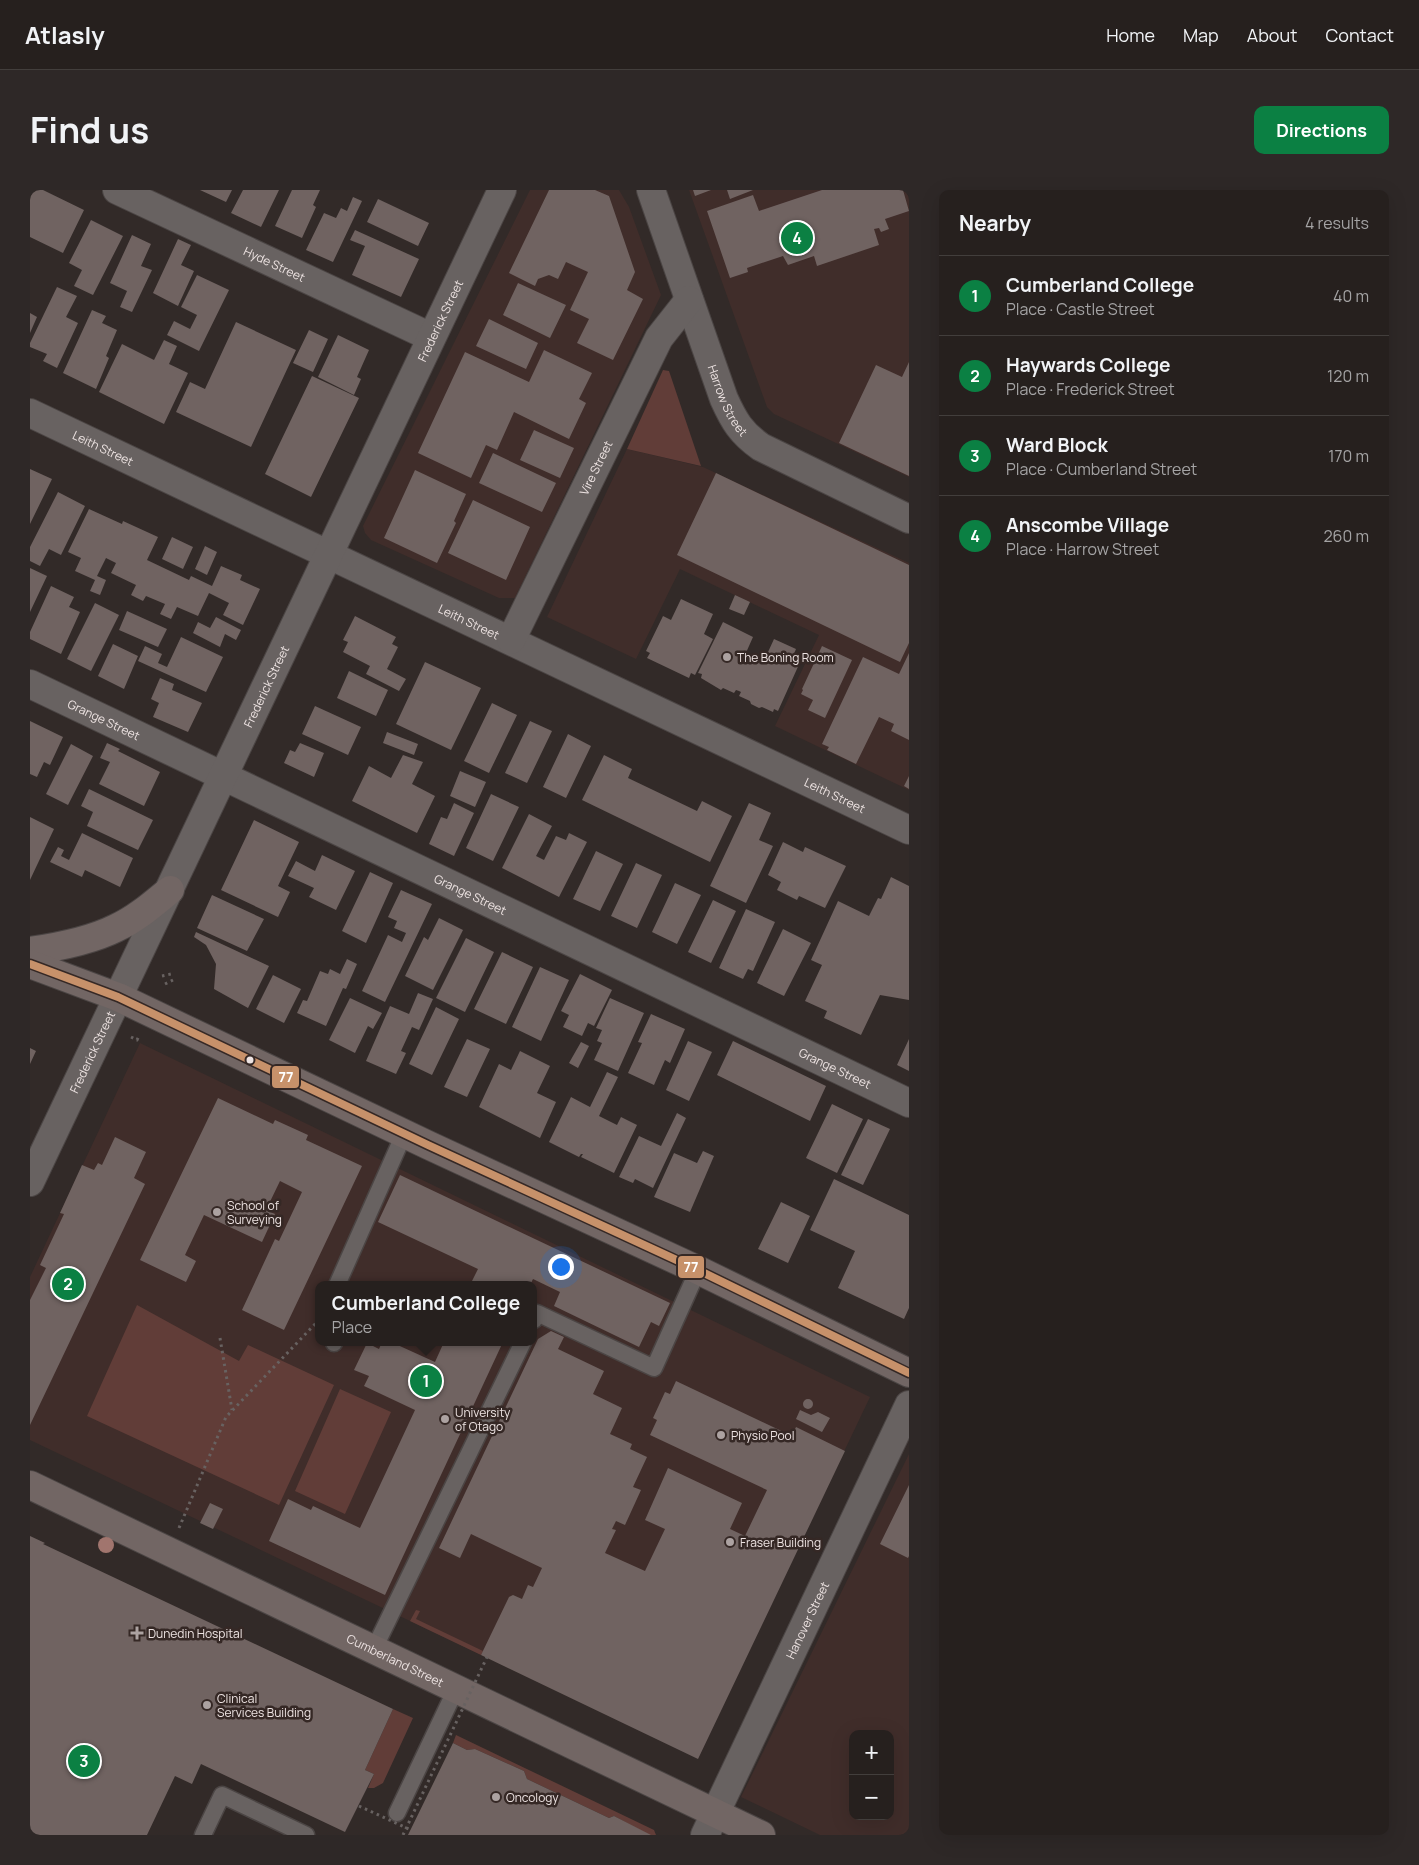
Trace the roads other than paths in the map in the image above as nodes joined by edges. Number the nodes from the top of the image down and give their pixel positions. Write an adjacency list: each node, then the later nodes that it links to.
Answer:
1 (117, 190): 5 (street, Hyde Street)
2 (502, 190): 5 (street, Frederick Street)
3 (651, 190): 4 (street, Harrow Street)
4 (689, 300): 7 (street, Harrow Street); 9 (street, Vire Street)
5 (431, 337): 8 (street, Frederick Street)
6 (30, 413): 8 (street, Leith Street)
7 (909, 519)
8 (329, 555): 9 (street, Leith Street); 11 (street, Frederick Street)
9 (510, 640): 12 (street, Leith Street)
10 (30, 684): 11 (street, Grange Street)
11 (224, 776): 13 (street, Frederick Street); 17 (street, Grange Street)
12 (909, 830)
13 (170, 890): 14 (highway); 16 (street, Frederick Street)
14 (30, 951)
15 (30, 964): 16 (highway)
16 (118, 997): 18 (highway); 19 (street, Frederick Street)
17 (909, 1103)
18 (404, 1134): 20 (highway); 21 (lane)
19 (30, 1182)
20 (698, 1270): 22 (lane); 24 (highway)
21 (338, 1281)
22 (537, 1312)
23 (521, 1346): 27 (lane)
24 (909, 1373)
25 (909, 1405): 30 (street, Hanover Street)
26 (30, 1485): 27 (highway, Cumberland Street)
27 (374, 1650): 28 (highway, Cumberland Street)
28 (456, 1689): 29 (lane); 30 (highway, Cumberland Street)
29 (397, 1813)
30 (710, 1824): 33 (highway, Cumberland Street)
31 (203, 1835): 32 (lane)
32 (306, 1835)
33 (761, 1835)

